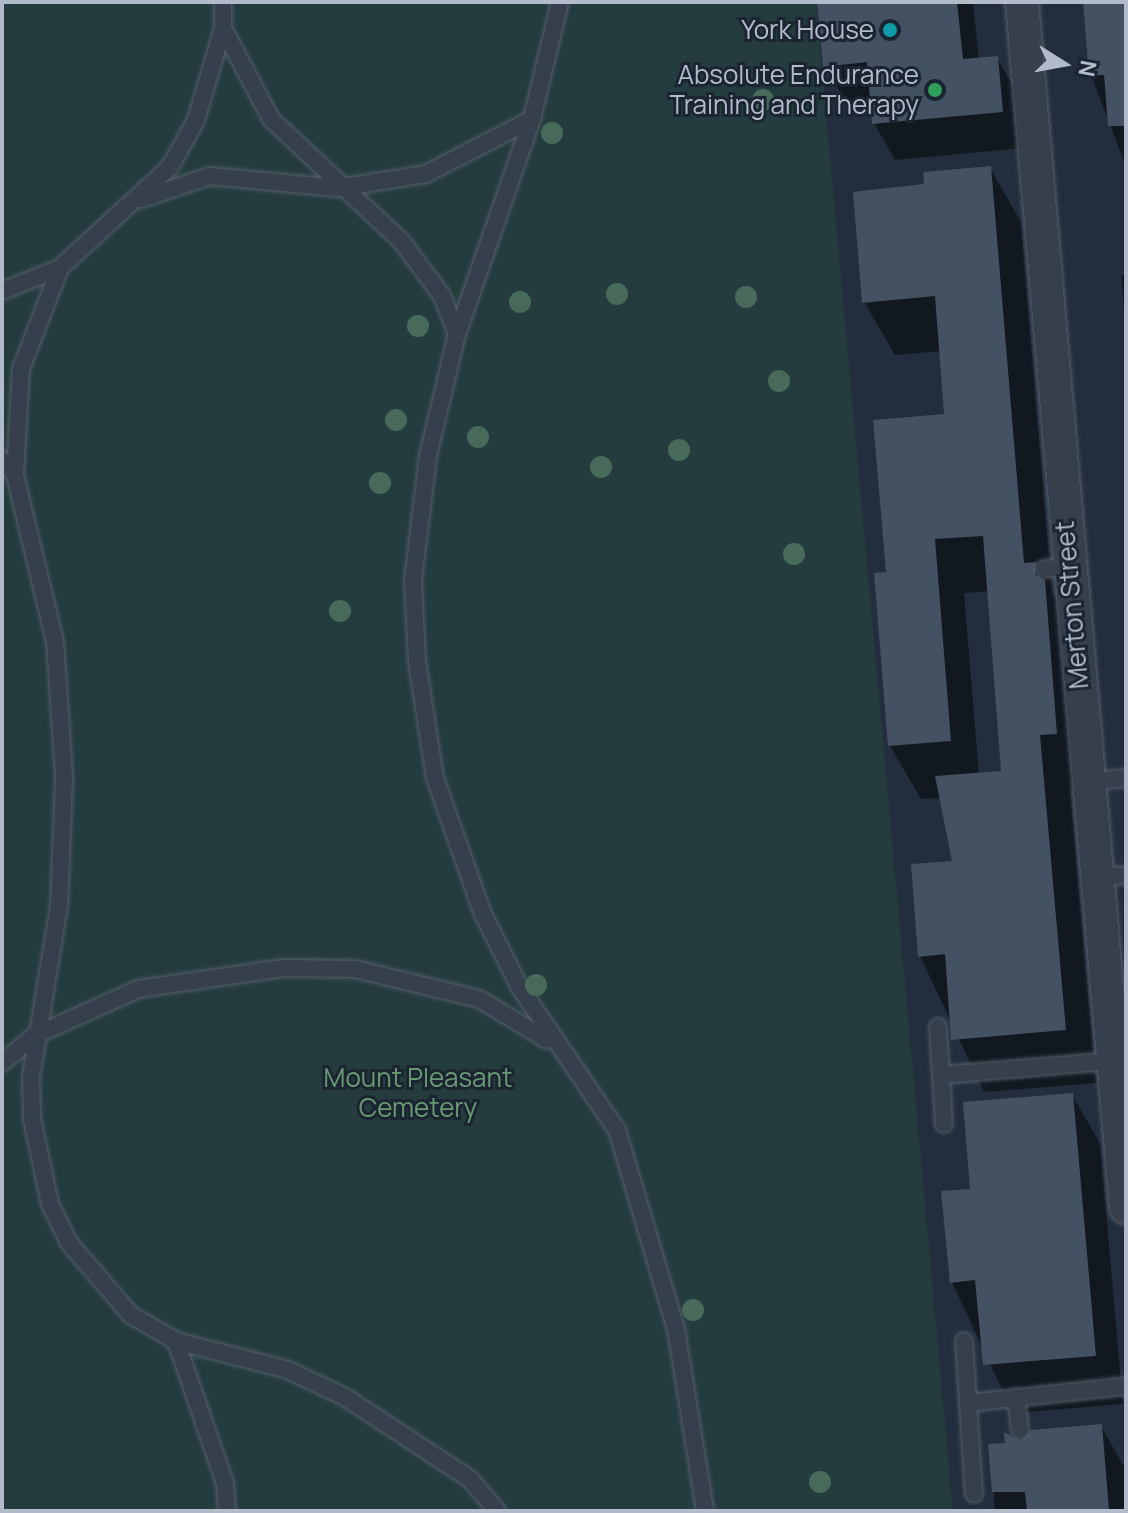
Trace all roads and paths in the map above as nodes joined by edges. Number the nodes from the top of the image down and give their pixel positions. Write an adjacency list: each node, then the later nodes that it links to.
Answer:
1 (223, 2): 4 (lane)
2 (560, 2): 5 (lane)
3 (1022, 2): 14 (street, Merton Street)
4 (223, 28): 6 (lane); 7 (lane)
5 (532, 119): 6 (lane); 10 (lane)
6 (337, 188): 7 (lane); 10 (lane)
7 (142, 199): 8 (lane)
8 (60, 268): 9 (lane); 12 (lane)
9 (2, 291)
10 (457, 334): 18 (lane)
11 (2, 460): 12 (lane)
12 (15, 475): 17 (lane)
13 (1126, 778): 14 (lane)
14 (1088, 782): 15 (street, Merton Street)
15 (1111, 876): 19 (street, Merton Street)
16 (938, 1027): 21 (lane)
17 (34, 1036): 18 (lane); 20 (lane); 25 (lane)
18 (562, 1053): 34 (lane)
19 (1112, 1061): 21 (lane); 22 (street, Merton Street)
20 (2, 1063)
21 (941, 1075): 23 (lane)
22 (1123, 1103): 24 (street, Merton Street)
23 (944, 1124)
24 (1126, 1208)
25 (176, 1341): 32 (lane); 33 (lane)
26 (964, 1341): 29 (lane)
27 (1126, 1386): 28 (lane)
28 (1016, 1397): 29 (lane); 30 (lane)
29 (968, 1403): 31 (lane)
30 (1020, 1430)
31 (974, 1494)
32 (227, 1511)
33 (497, 1511)
34 (705, 1511)

